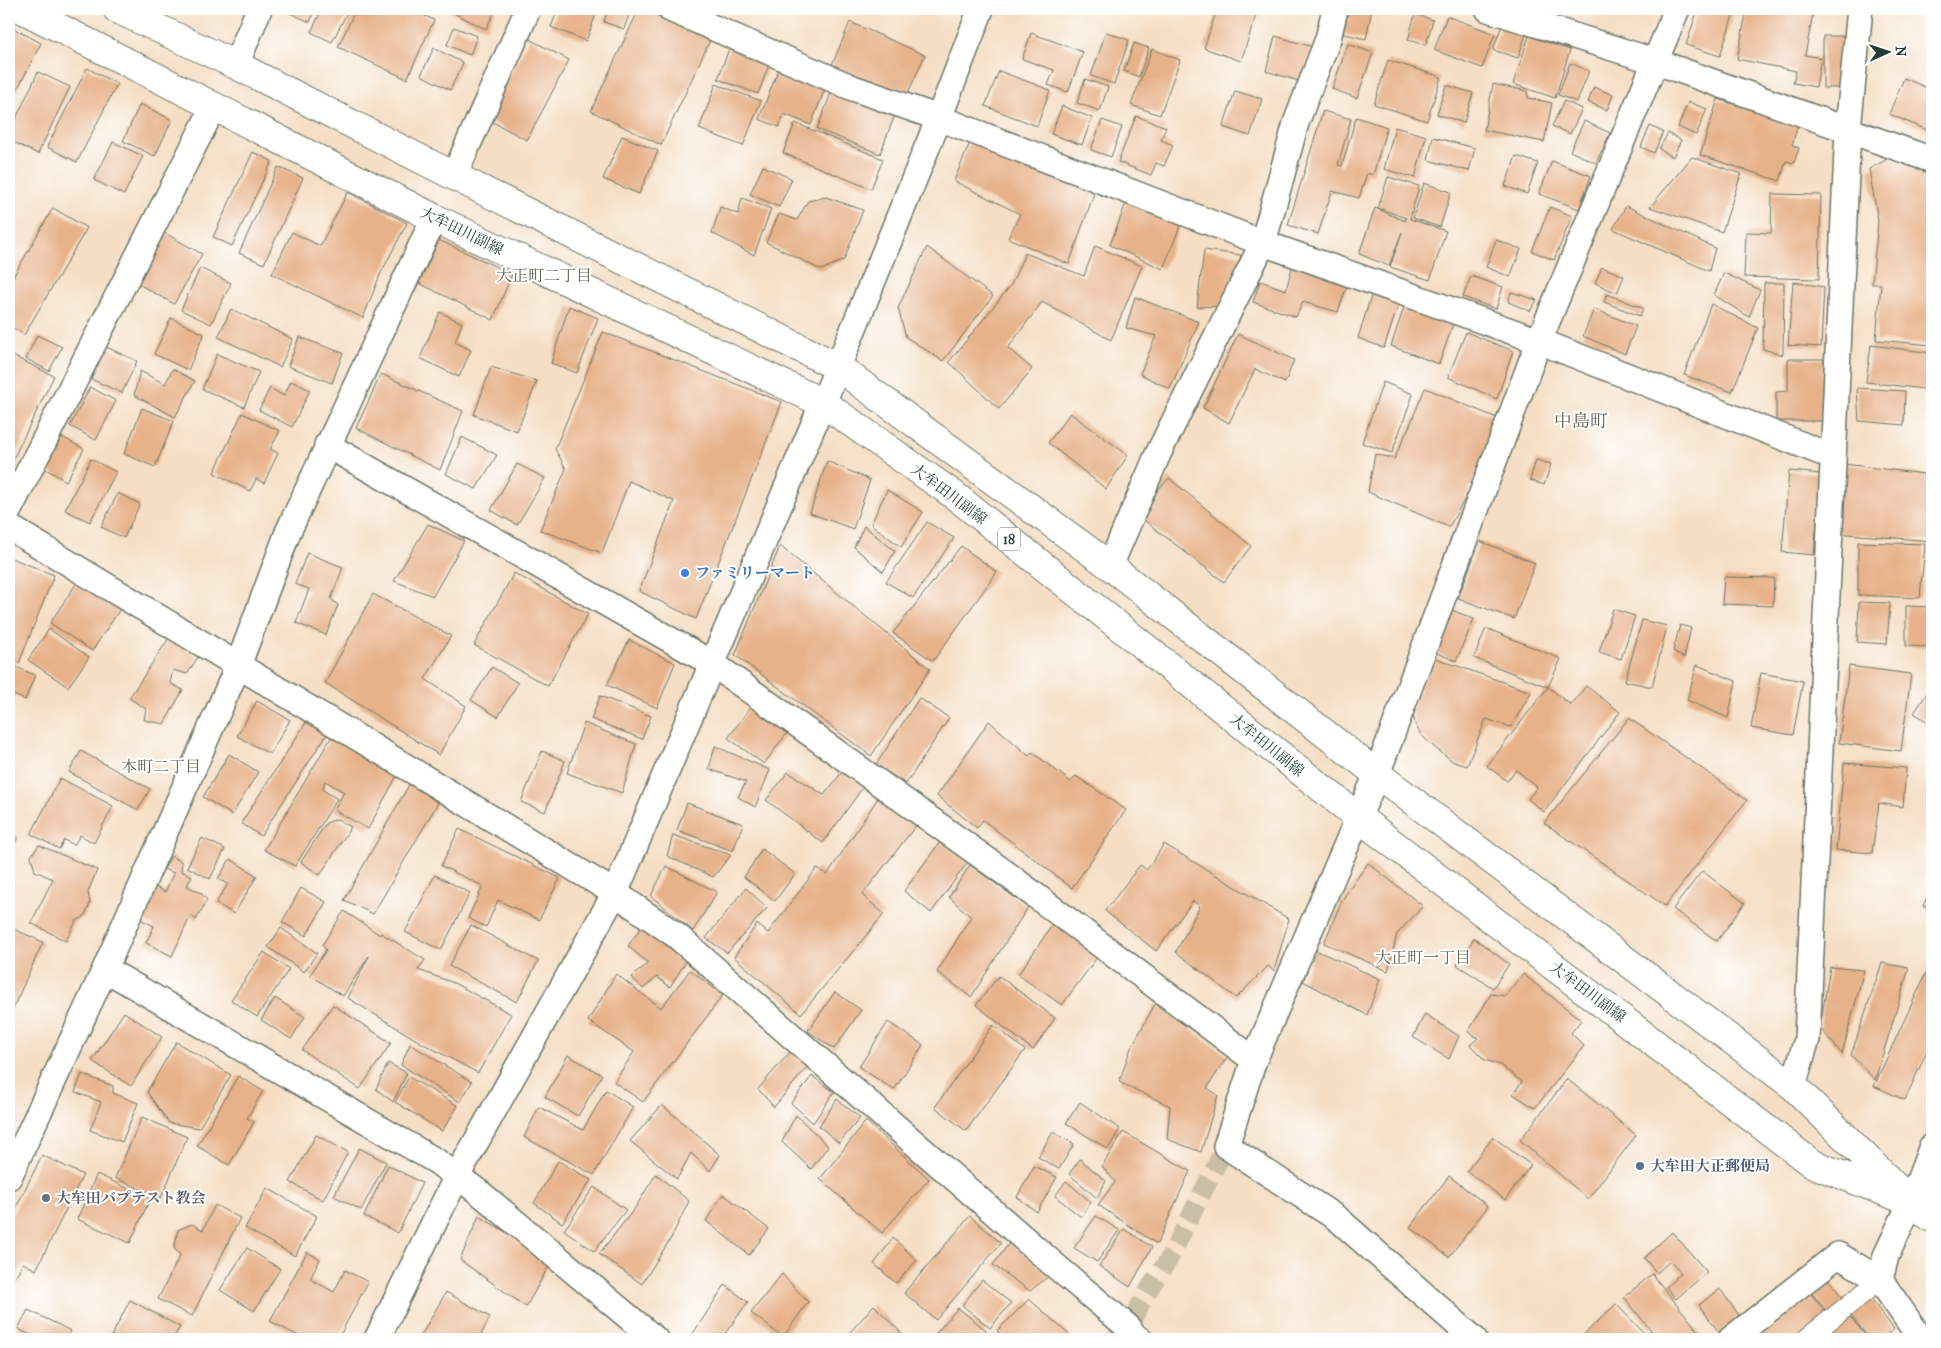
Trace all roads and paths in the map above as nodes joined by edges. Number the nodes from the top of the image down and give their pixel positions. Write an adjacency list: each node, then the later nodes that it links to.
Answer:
1 (22, 9): 13 (main road, 大牟田川副線 / 18)
2 (117, 9): 12 (main road, 18)
3 (259, 9): 12 (street)
4 (528, 9): 17 (street)
5 (670, 9): 14 (street)
6 (981, 9): 14 (street)
7 (1335, 9): 19 (street)
8 (1488, 9): 11 (street)
9 (1677, 9): 11 (street)
10 (1860, 9): 15 (street)
11 (1656, 62): 15 (street); 20 (street)
12 (236, 65): 17 (main road, 18)
13 (214, 106): 18 (main road, 大牟田川副線 / 18); 25 (street)
14 (939, 118): 19 (street); 21 (street)
15 (1848, 130): 16 (street); 24 (street)
16 (1932, 160)
17 (454, 176): 21 (main road, 18)
18 (434, 218): 22 (main road, 大牟田川副線 / 18); 23 (street)
19 (1263, 243): 20 (street); 27 (street)
20 (1539, 341): 24 (street); 30 (street)
21 (838, 367): 22 (street); 27 (main road, 18)
22 (823, 403): 28 (street); 31 (main road, 大牟田川副線 / 18)
23 (327, 445): 28 (street); 29 (street)
24 (1833, 457): 35 (street)
25 (9, 510)
26 (9, 527): 29 (street)
27 (1110, 566): 30 (main road, 18)
28 (714, 664): 32 (street); 34 (street)
29 (238, 666): 32 (street); 33 (street)
30 (1377, 774): 31 (street); 35 (main road, 18)
31 (1358, 817): 34 (street); 39 (main road, 大牟田川副線 / 18)
32 (616, 893): 37 (street); 41 (street)
33 (105, 969): 37 (street); 38 (street)
34 (1254, 1060): 45 (street)
35 (1793, 1086): 39 (main road, 18)
36 (1932, 1146): 39 (street)
37 (457, 1176): 43 (street); 44 (street)
38 (9, 1178)
39 (1922, 1210): 40 (street)
40 (1880, 1280): 42 (street); 46 (street); 47 (street)
41 (1136, 1333)
42 (1918, 1338)
43 (377, 1339)
44 (655, 1339)
45 (1474, 1339)
46 (1731, 1339)
47 (1806, 1339)

